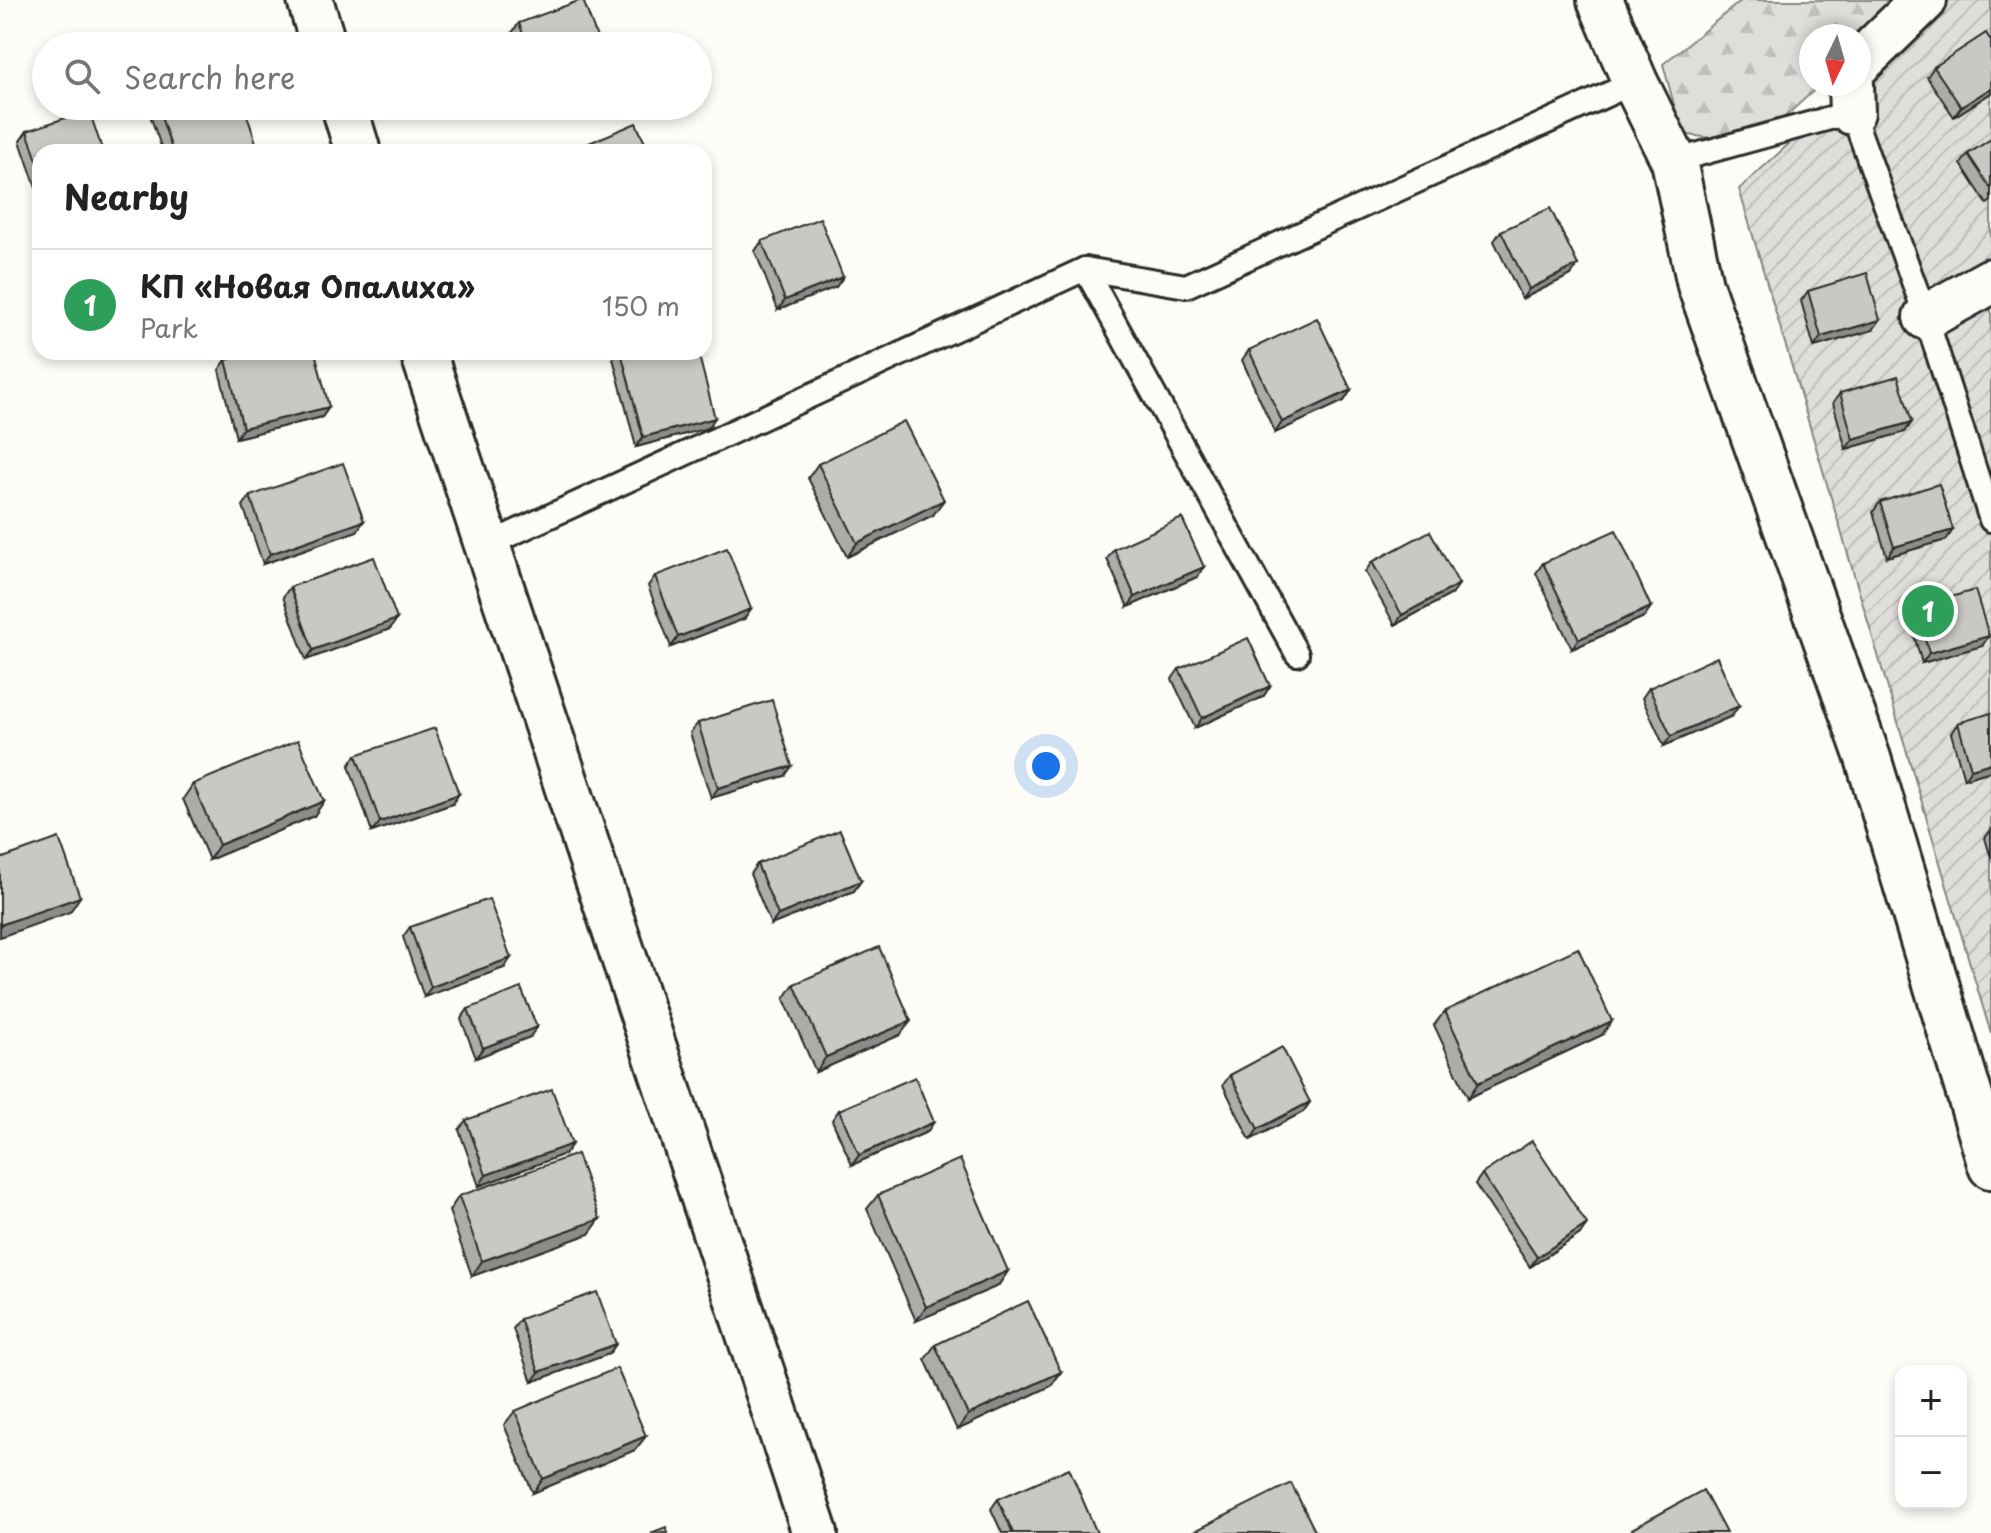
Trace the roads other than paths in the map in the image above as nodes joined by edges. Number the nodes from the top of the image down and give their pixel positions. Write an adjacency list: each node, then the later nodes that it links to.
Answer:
1 (310, 0): 4 (street)
2 (1600, 0): 6 (street)
3 (1924, 0): 5 (street)
4 (320, 32)
5 (1871, 51)
6 (1635, 82): 10 (street); 11 (lane)
7 (1851, 98): 10 (lane); 13 (lane)
8 (348, 120): 9 (street)
9 (356, 144)
10 (1674, 161): 18 (street)
11 (1085, 269): 16 (lane); 17 (lane)
12 (1991, 281): 13 (street)
13 (1926, 317): 15 (lane)
14 (426, 360): 16 (street)
15 (1991, 520)
16 (485, 546): 19 (street)
17 (1297, 654)
18 (1991, 1166)
19 (815, 1533)

